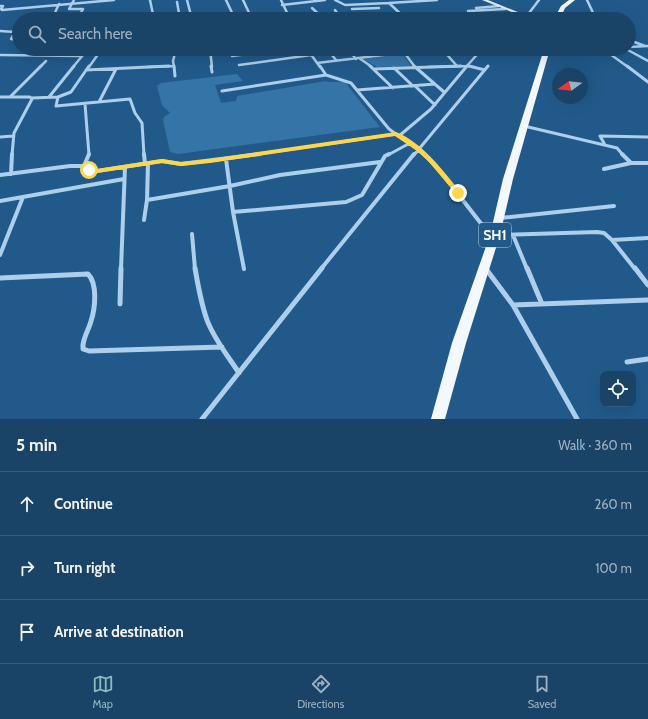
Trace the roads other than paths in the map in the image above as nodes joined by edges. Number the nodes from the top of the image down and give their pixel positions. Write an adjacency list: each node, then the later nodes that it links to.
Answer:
1 (74, 0): 16 (street)
2 (114, 0): 16 (street)
3 (150, 0): 31 (street)
4 (187, 0): 33 (street)
5 (226, 0): 34 (street)
6 (243, 0): 35 (street)
7 (281, 0): 20 (street)
8 (325, 0): 20 (street)
9 (335, 0): 17 (street)
10 (437, 0): 18 (street)
11 (484, 0): 22 (street)
12 (539, 0): 41 (street)
13 (572, 0): 42 (main road)
14 (587, 0): 43 (street)
15 (177, 2): 32 (street)
16 (72, 3): 19 (street); 30 (street)
17 (377, 3): 18 (street); 24 (street)
18 (389, 3): 39 (street)
19 (59, 4): 21 (street); 29 (street)
20 (282, 5): 36 (street)
21 (0, 6)
22 (499, 6): 25 (street); 27 (street)
23 (312, 8): 37 (street)
24 (379, 8): 26 (street); 38 (street)
25 (476, 8)
26 (352, 9)
27 (506, 9): 28 (street); 40 (street)
28 (468, 11)
29 (55, 12)
30 (81, 12)
31 (153, 12)
32 (179, 12)
33 (190, 12)
34 (232, 12)
35 (249, 12)
36 (286, 12)
37 (316, 12)
38 (381, 12)
39 (398, 12)
40 (514, 12)
41 (530, 12)
42 (560, 12)
43 (593, 12)
44 (0, 31): 45 (street)
45 (12, 32)
46 (636, 42): 47 (street)
47 (647, 46): 48 (street)
48 (636, 47)
49 (636, 54): 68 (street)
50 (0, 55): 51 (street)
51 (12, 55)
52 (82, 56): 93 (street)
53 (98, 56): 79 (street)
54 (173, 56): 71 (street)
55 (211, 56): 81 (street)
56 (298, 56): 70 (street)
57 (312, 56): 69 (street)
58 (333, 56): 66 (street)
59 (371, 56): 65 (street)
60 (407, 56): 75 (street)
61 (448, 56): 72 (street)
62 (476, 56): 73 (street)
63 (545, 56): 99 (main road, SH1)
64 (613, 56): 84 (street)
65 (358, 58): 66 (street); 78 (street)
66 (336, 60): 69 (street)
67 (46, 61): 92 (street)
68 (648, 61)
69 (317, 63): 82 (street)
70 (239, 65)
71 (174, 66): 77 (street); 83 (street)
72 (457, 66): 73 (street); 75 (street)
73 (468, 66): 80 (street); 90 (street)
74 (488, 66): 80 (street)
75 (415, 67): 76 (street); 85 (street)
76 (394, 68): 78 (street); 86 (street)
77 (116, 69): 79 (street); 96 (street)
78 (374, 69): 87 (street)
79 (86, 70): 94 (street)
80 (485, 70): 106 (street)
81 (212, 72)
82 (326, 75): 88 (street); 89 (street)
83 (175, 76)
84 (648, 82)
85 (435, 84): 86 (street); 90 (street)
86 (414, 86): 87 (street); 98 (street)
87 (393, 88): 88 (street)
88 (357, 90): 100 (street)
89 (222, 91)
90 (444, 92): 98 (street)
91 (0, 97): 92 (street)
92 (10, 97): 95 (street)
93 (49, 97): 94 (street); 95 (street)
94 (58, 97): 97 (street)
95 (31, 98): 101 (street)
96 (99, 102): 97 (street); 111 (street)
97 (85, 104): 112 (street)
98 (435, 105): 100 (street)
99 (524, 126): 105 (street); 124 (main road, SH1)
100 (397, 135): 104 (street); 107 (street)
101 (13, 136): 102 (street); 115 (street)
102 (0, 137)
103 (648, 137): 105 (street)
104 (410, 143): 106 (street); 108 (street)
105 (605, 145): 109 (street)
106 (418, 149): 128 (street); 143 (street)
107 (226, 159): 111 (street); 118 (street)
108 (380, 162): 118 (street); 123 (street)
109 (630, 163): 110 (street); 114 (street)
110 (648, 163)
111 (147, 164): 113 (street); 120 (street)
112 (84, 166): 113 (street); 115 (street)
113 (125, 168): 117 (street)
114 (604, 168)
115 (11, 174): 116 (street)
116 (0, 175)
117 (124, 179): 119 (street); 137 (street)
118 (230, 186): 120 (street); 123 (street)
119 (23, 198): 121 (street); 131 (street)
120 (147, 200): 125 (street)
121 (0, 201)
122 (614, 206): 124 (street)
123 (233, 212): 133 (street)
124 (499, 218): 128 (main road, SH1)
125 (144, 220)
126 (192, 234): 140 (street)
127 (513, 235): 128 (street); 129 (street); 138 (street)
128 (494, 237): 132 (main road, SH1)
129 (612, 240): 130 (street); 135 (street)
130 (647, 240)
131 (0, 255)
132 (484, 268): 139 (street); 145 (main road, SH1)
133 (244, 269)
134 (0, 278): 140 (street)
135 (648, 285)
136 (648, 300): 138 (street)
137 (120, 304)
138 (542, 304): 139 (street)
139 (513, 305): 146 (street)
140 (222, 347): 143 (street)
141 (648, 359): 142 (street)
142 (627, 362)
143 (239, 373): 144 (street)
144 (202, 419)
145 (438, 419)
146 (577, 419)

